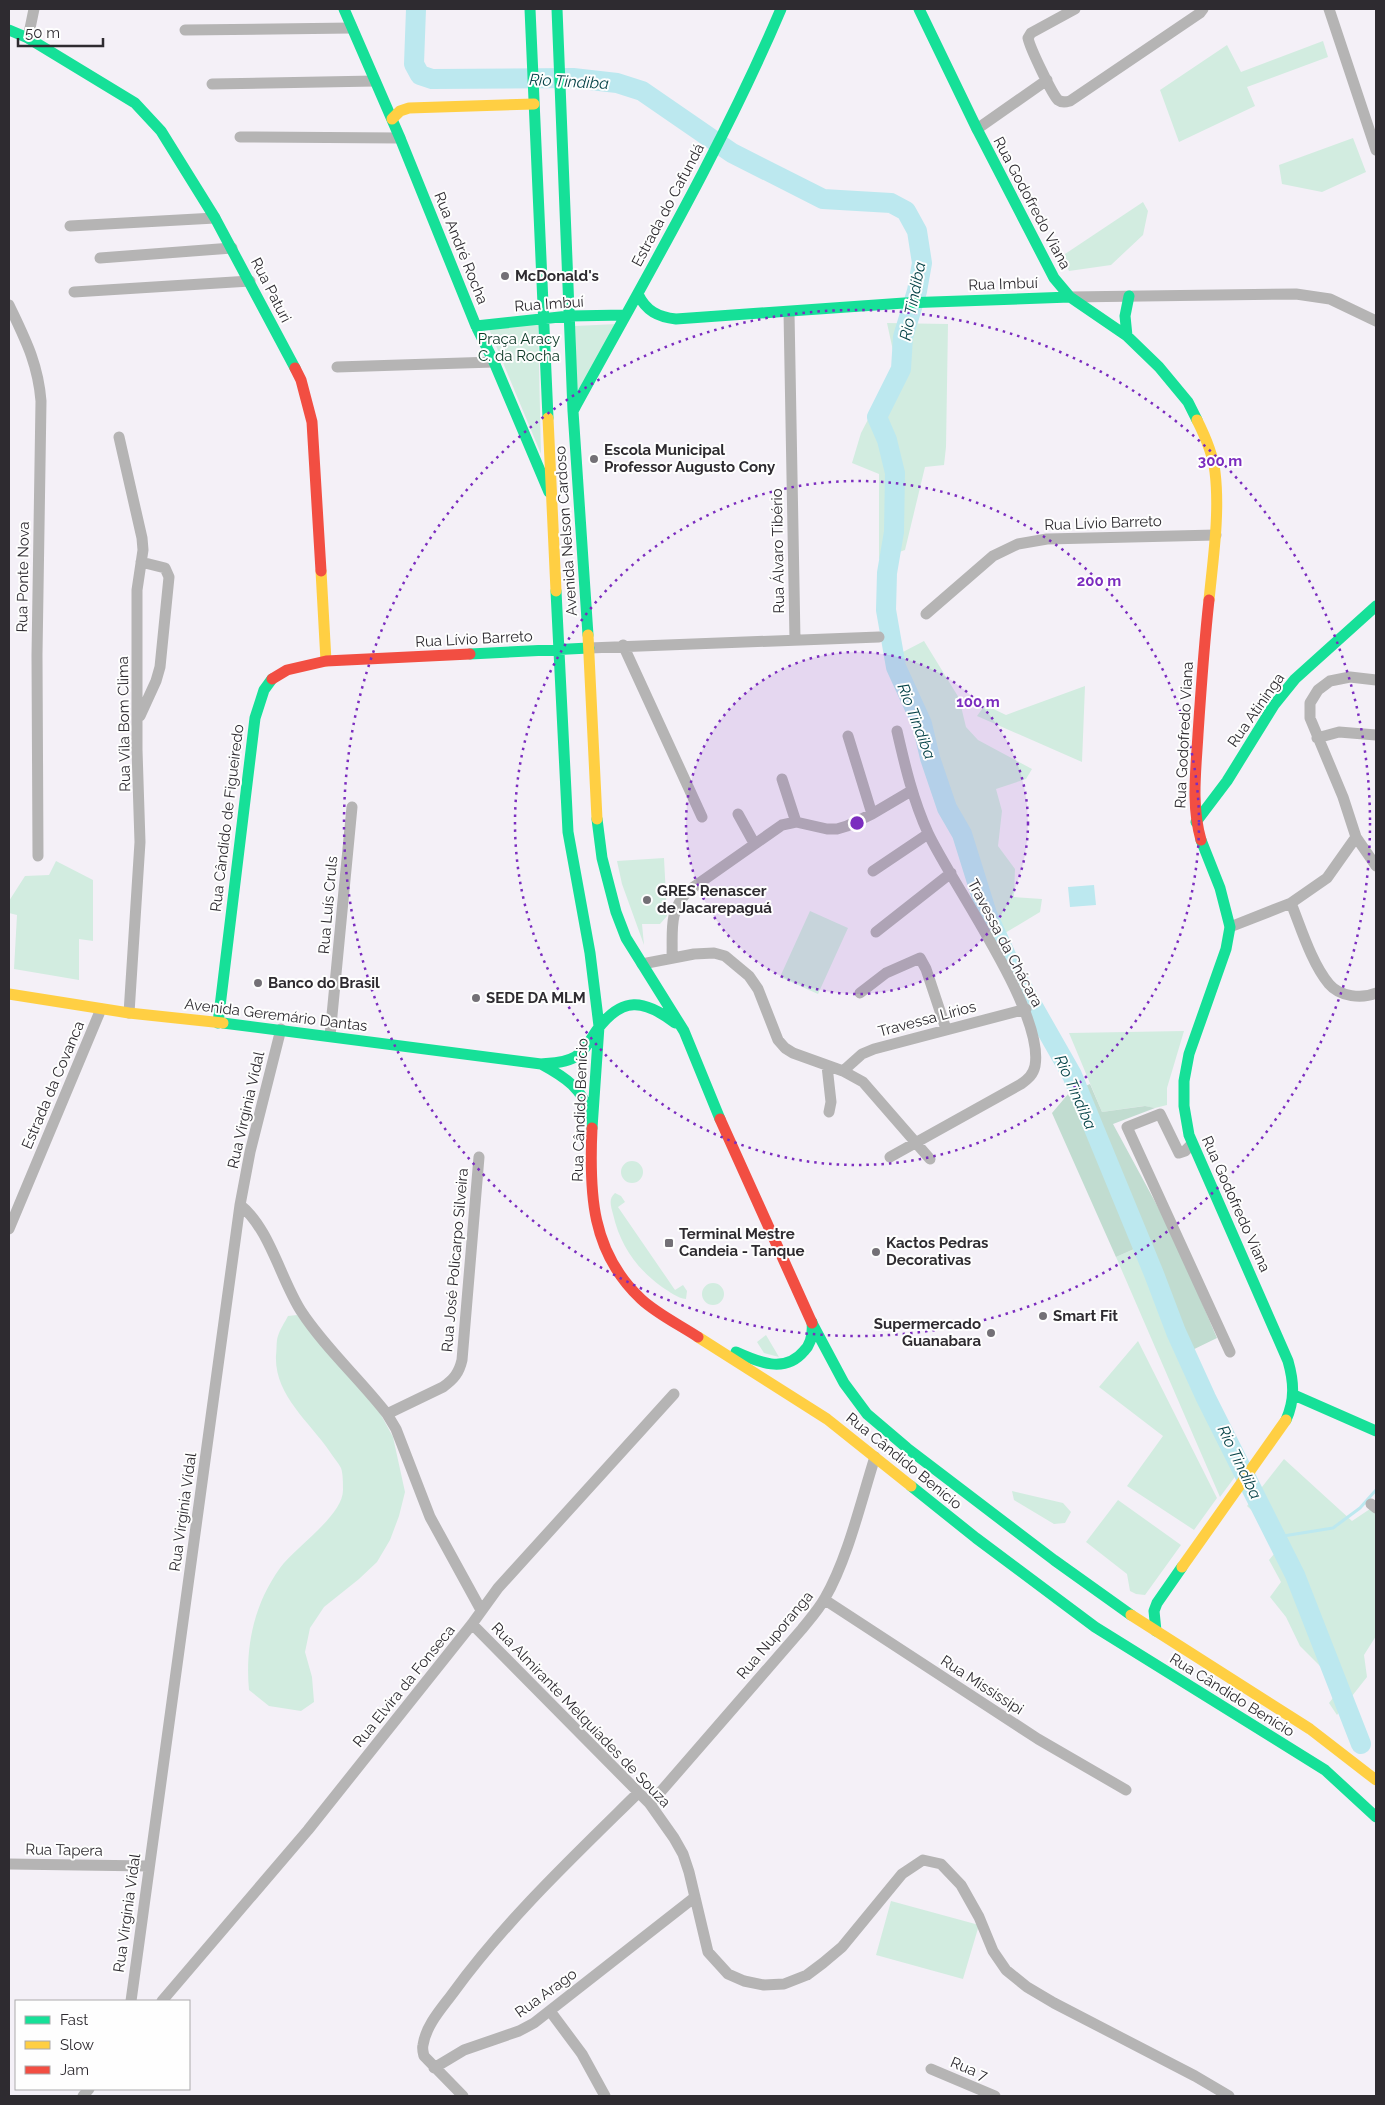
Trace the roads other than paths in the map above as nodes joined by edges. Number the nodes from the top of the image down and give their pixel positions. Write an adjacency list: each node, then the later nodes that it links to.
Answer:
1 (34, 9): 13 (street)
2 (344, 9): 10 (main road, Rua André Rocha)
3 (530, 9): 17 (main road, Avenida Nelson Cardoso)
4 (557, 9): 35 (main road, Avenida Nelson Cardoso)
5 (782, 9): 29 (main road, Estrada do Cafundá)
6 (919, 9): 19 (main road, Rua Godofredo Viana)
7 (1075, 9): 14 (street)
8 (1203, 9): 14 (street)
9 (1329, 9): 22 (street)
10 (352, 28): 12 (street); 15 (main road, Rua André Rocha)
11 (9, 30): 13 (main road, Rua Paturi)
12 (185, 30)
13 (28, 38): 23 (main road, Rua Paturi)
14 (1047, 80): 19 (street)
15 (375, 81): 16 (street); 18 (main road, Rua André Rocha)
16 (212, 84)
17 (534, 104): 18 (main road); 36 (main road, Avenida Nelson Cardoso)
18 (392, 119): 21 (main road, Rua André Rocha)
19 (977, 129): 31 (main road, Rua Godofredo Viana)
20 (240, 137): 21 (street)
21 (400, 138): 38 (main road, Rua André Rocha)
22 (1376, 150)
23 (215, 218): 24 (street); 25 (main road, Rua Paturi)
24 (70, 226)
25 (232, 248): 26 (street); 27 (main road, Rua Paturi)
26 (100, 258)
27 (250, 281): 28 (street); 54 (main road, Rua Paturi)
28 (74, 292)
29 (638, 294): 33 (main road, Rua Imbuí); 34 (main road, Estrada do Cafundá)
30 (1129, 296): 31 (street, Rua Imbuí); 37 (street, Rua Imbuí); 39 (main road)
31 (1070, 297): 33 (main road, Rua Imbuí); 39 (main road, Rua Godofredo Viana)
32 (9, 305): 72 (street, Rua Ponte Nova)
33 (789, 312): 50 (street, Rua Álvaro Tibério)
34 (625, 315): 35 (main road, Rua Imbuí); 42 (main road, Estrada do Cafundá)
35 (569, 316): 36 (main road, Rua Imbuí); 42 (main road, Avenida Nelson Cardoso)
36 (544, 318): 38 (main road, Rua Imbuí); 44 (main road, Avenida Nelson Cardoso)
37 (1376, 321)
38 (476, 326): 40 (main road, Rua André Rocha)
39 (1127, 336): 45 (main road, Rua Godofredo Viana)
40 (494, 362): 41 (street); 44 (main road, Rua André Rocha)
41 (337, 367)
42 (574, 412): 52 (main road, Avenida Nelson Cardoso)
43 (119, 437): 46 (street, Rua Vila Bom Clima)
44 (552, 498): 53 (main road, Avenida Nelson Cardoso)
45 (1216, 535): 48 (street, Rua Lívio Barreto); 68 (main road, Rua Godofredo Viana)
46 (141, 562): 56 (street, Rua Vila Bom Clima); 56 (street)
47 (1376, 606): 68 (main road, Rua Atininga)
48 (926, 614)
49 (879, 638): 50 (street, Rua Lívio Barreto)
50 (795, 640): 51 (street, Rua Lívio Barreto)
51 (623, 645): 52 (street, Rua Lívio Barreto); 66 (street)
52 (589, 648): 53 (main road, Rua Lívio Barreto); 80 (main road, Avenida Nelson Cardoso)
53 (559, 650): 54 (main road, Rua Lívio Barreto); 88 (main road, Avenida Nelson Cardoso)
54 (326, 661): 87 (main road, Rua Cândido de Figueiredo)
55 (1376, 680): 60 (street)
56 (138, 720): 86 (street, Rua Vila Bom Clima)
57 (897, 731): 62 (street, Travessa da Chácara)
58 (1376, 735): 60 (street)
59 (848, 736): 65 (street)
60 (1316, 738): 70 (street)
61 (782, 779): 67 (street)
62 (911, 791): 65 (street); 69 (street, Travessa da Chácara)
63 (352, 807): 92 (street, Rua Luís Cruls)
64 (738, 814): 71 (street)
65 (872, 814): 67 (street)
66 (702, 816)
67 (796, 822): 71 (street)
68 (1196, 822): 77 (main road, Rua Godofredo Viana)
69 (928, 834): 74 (street); 75 (street, Travessa da Chácara)
70 (1356, 837): 73 (street); 76 (street)
71 (754, 843): 79 (street)
72 (38, 856)
73 (1376, 866)
74 (872, 871)
75 (951, 872): 78 (street); 85 (street, Travessa da Chácara)
76 (1291, 902): 77 (street); 82 (street)
77 (1230, 927): 99 (main road, Rua Godofredo Viana)
78 (876, 932)
79 (672, 958): 80 (street); 94 (street)
80 (642, 964): 91 (main road, Avenida Nelson Cardoso)
81 (860, 993): 90 (street)
82 (1376, 993)
83 (9, 994): 84 (main road, Avenida Geremário Dantas)
84 (101, 1008): 86 (main road, Avenida Geremário Dantas); 104 (street, Estrada da Covanca)
85 (1026, 1010): 90 (street, Travessa Lírios); 98 (street, Travessa da Chácara)
86 (129, 1013): 87 (main road, Avenida Geremário Dantas)
87 (218, 1023): 89 (main road, Avenida Geremário Dantas)
88 (599, 1027): 91 (main road, Avenida Geremário Dantas); 93 (main road, Avenida Geremário Dantas); 97 (main road, Rua Cândido Benício)
89 (281, 1029): 92 (main road, Avenida Geremário Dantas); 103 (street, Rua Virginia Vidal)
90 (946, 1029): 95 (street, Travessa Lírios)
91 (684, 1031): 105 (main road, Rua Cândido Benício)
92 (330, 1036): 93 (main road, Avenida Geremário Dantas)
93 (541, 1064): 97 (main road, Avenida Geremário Dantas)
94 (827, 1066): 95 (street); 96 (street)
95 (843, 1071): 98 (street)
96 (829, 1112)
97 (592, 1128): 106 (main road, Rua Cândido Benício)
98 (916, 1141): 101 (street, Travessa da Chácara); 102 (street)
99 (1192, 1144): 107 (street); 109 (main road, Rua Godofredo Viana)
100 (479, 1157): 110 (street, Rua José Policarpo Silveira)
101 (890, 1157)
102 (930, 1159)
103 (240, 1205): 110 (street); 124 (street, Rua Virginia Vidal)
104 (9, 1229)
105 (812, 1322): 106 (main road); 114 (main road, Rua Cândido Benício)
106 (698, 1336): 112 (main road, Rua Cândido Benício)
107 (1230, 1352)
108 (674, 1394): 115 (street, Rua Elvira da Fonseca)
109 (1294, 1395): 111 (main road); 114 (main road, Rua Godofredo Viana)
110 (387, 1414): 115 (street)
111 (1376, 1431)
112 (875, 1456): 113 (street, Rua Nuporanga); 122 (main road, Rua Cândido Benício)
113 (825, 1600): 119 (street, Rua Mississipi); 121 (street, Rua Nuporanga)
114 (1143, 1608): 117 (main road, Rua Cândido Benício); 117 (main road)
115 (482, 1610): 116 (street, Rua Elvira da Fonseca)
116 (472, 1624): 120 (street, Rua Almirante Melquíades de Souza); 127 (street, Rua Elvira da Fonseca)
117 (1156, 1631): 118 (main road, Rua Cândido Benício)
118 (1376, 1780)
119 (1126, 1790)
120 (638, 1793): 121 (street, Rua Almirante Melquíades de Souza); 129 (street)
121 (650, 1804): 125 (street, Rua Almirante Melquíades de Souza)
122 (1376, 1816)
123 (9, 1864): 124 (street, Rua Tapera)
124 (148, 1866): 126 (street, Rua Virginia Vidal)
125 (695, 1897): 128 (street, Rua Arago); 134 (street, Rua Almirante Melquíades de Souza)
126 (131, 2000)
127 (163, 2000)
128 (550, 2012): 129 (street, Rua Arago); 132 (street)
129 (434, 2068): 131 (street)
130 (931, 2070): 133 (street, Rua 7)
131 (463, 2096)
132 (604, 2096)
133 (995, 2096)
134 (1229, 2096)

